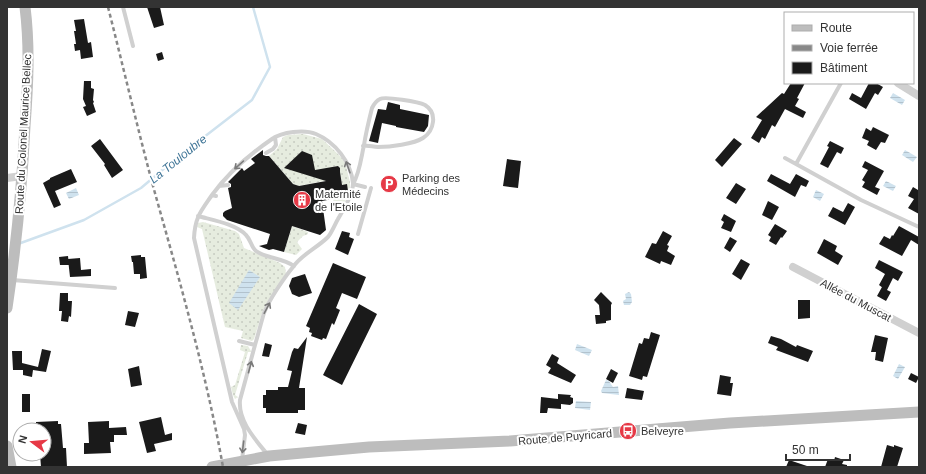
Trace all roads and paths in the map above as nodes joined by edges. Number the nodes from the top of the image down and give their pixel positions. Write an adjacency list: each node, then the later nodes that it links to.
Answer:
1 (25, 7): 12 (main road, Route du Colonel Maurice Bellec)
2 (123, 7): 3 (lane)
3 (133, 46)
4 (840, 84): 11 (lane)
5 (900, 84): 6 (street)
6 (919, 96)
7 (275, 137): 9 (lane); 14 (lane, one-way to 7); 16 (lane, one-way to 16)
8 (364, 146): 8 (lane); 14 (lane)
9 (266, 153)
10 (785, 158): 11 (lane)
11 (796, 164): 20 (lane)
12 (22, 176): 13 (street); 24 (main road, Route du Colonel Maurice Bellec)
13 (7, 178)
14 (353, 184): 17 (lane); 22 (lane)
15 (228, 185): 16 (lane)
16 (219, 186): 19 (lane)
17 (365, 187)
18 (371, 188): 21 (lane)
19 (198, 216): 22 (lane); 34 (lane, one-way to 34)
20 (919, 227)
21 (358, 234)
22 (294, 266): 29 (lane, one-way to 22)
23 (793, 267): 27 (street, Allée du Muscat)
24 (11, 280): 25 (lane); 26 (main road, Route du Colonel Maurice Bellec)
25 (115, 288)
26 (7, 308)
27 (919, 334)
28 (239, 341): 29 (lane)
29 (256, 345): 33 (lane, one-way to 29)
30 (919, 412): 33 (main road, Route de Puyricard)
31 (7, 446): 36 (main road)
32 (7, 452): 35 (main road)
33 (269, 456): 34 (main road, Route de Puyricard)
34 (239, 463): 37 (main road, Route de Puyricard)
35 (8, 467)
36 (11, 467)
37 (214, 467)

